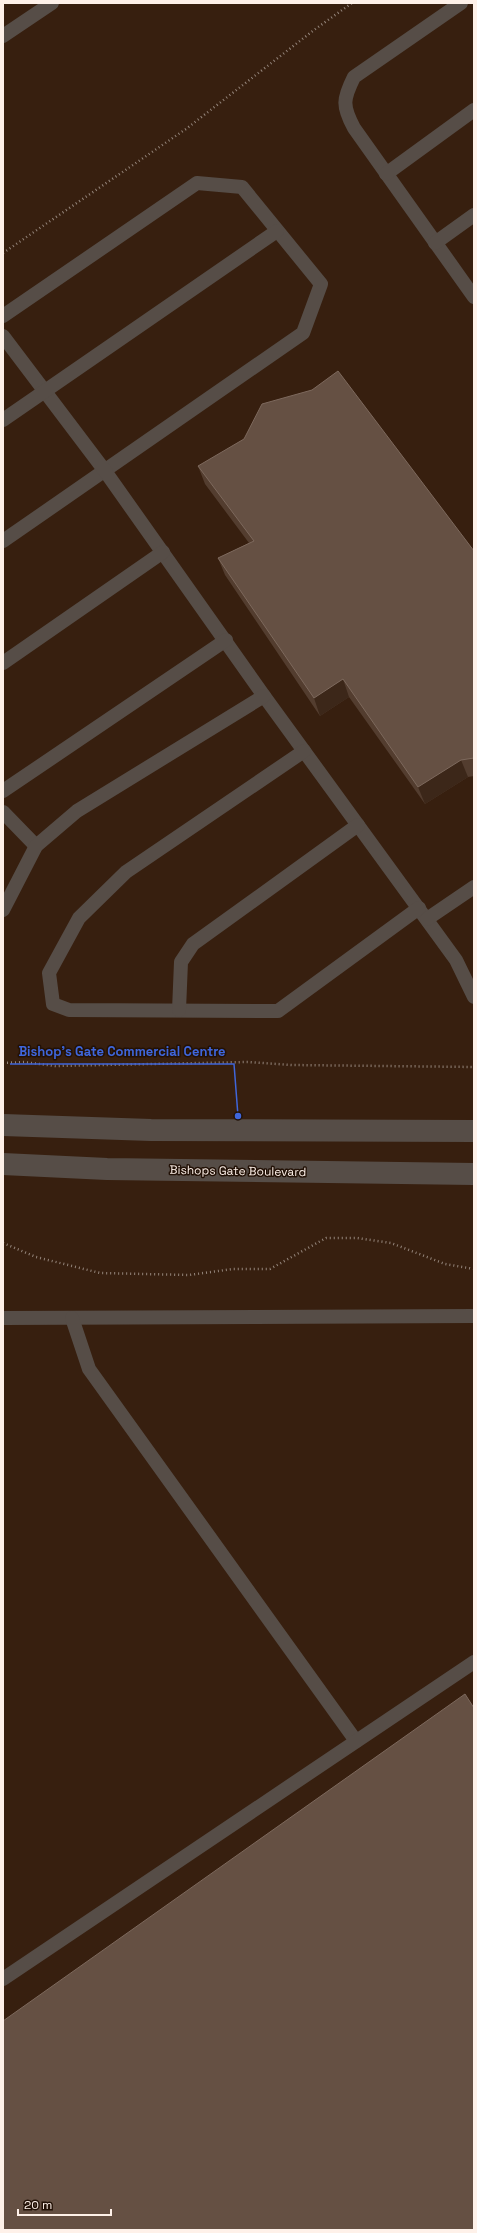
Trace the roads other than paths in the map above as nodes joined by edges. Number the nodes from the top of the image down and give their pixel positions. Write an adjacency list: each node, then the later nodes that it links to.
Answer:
1 (52, 3): 3 (lane)
2 (461, 3): 5 (lane)
3 (3, 36)
4 (474, 110): 5 (lane)
5 (386, 174): 8 (lane)
6 (474, 215): 8 (lane)
7 (277, 231): 10 (lane); 12 (lane); 14 (lane)
8 (435, 243): 9 (lane)
9 (474, 297)
10 (3, 316)
11 (3, 336): 12 (lane)
12 (45, 392): 13 (lane); 14 (lane)
13 (3, 420)
14 (105, 471): 15 (lane); 16 (lane)
15 (3, 541)
16 (164, 552): 17 (lane); 18 (lane)
17 (226, 640): 19 (lane); 21 (lane)
18 (3, 663)
19 (264, 696): 20 (lane); 24 (lane)
20 (304, 751): 23 (lane); 29 (lane)
21 (3, 791)
22 (3, 812): 24 (lane)
23 (358, 825): 27 (lane); 29 (lane)
24 (36, 846): 26 (lane)
25 (474, 887): 27 (lane)
26 (3, 910)
27 (423, 914): 28 (lane); 29 (lane)
28 (474, 997)
29 (179, 1010)
30 (3, 1125): 31 (street)
31 (474, 1131)
32 (3, 1164): 33 (street, Bishops Gate Boulevard)
33 (474, 1174)
34 (474, 1316): 36 (lane)
35 (3, 1318): 36 (lane)
36 (72, 1318): 38 (lane)
37 (474, 1662): 38 (lane)
38 (356, 1741): 39 (lane)
39 (3, 1979)

